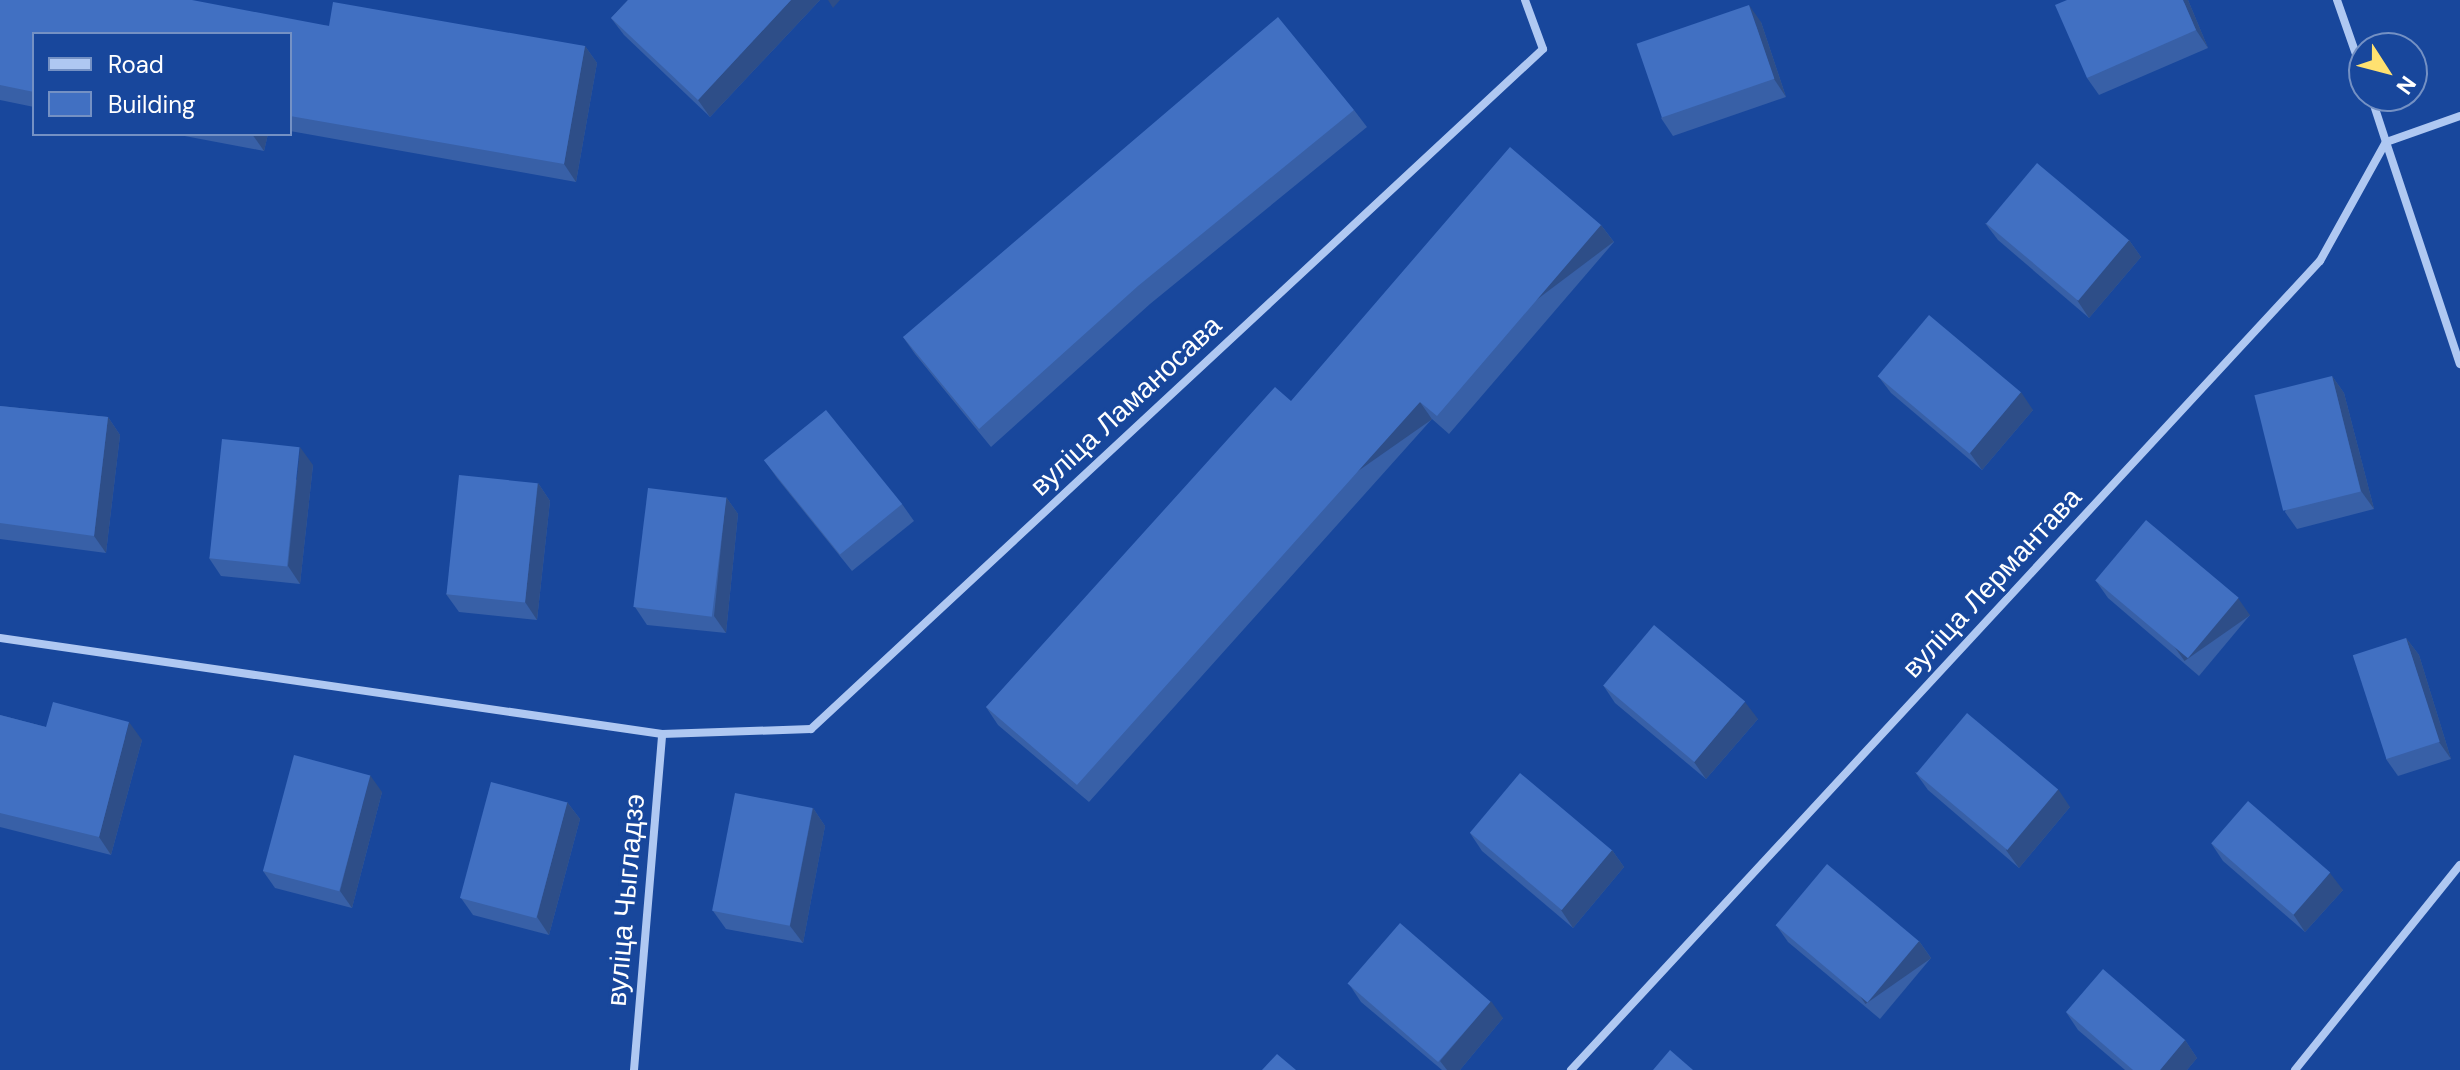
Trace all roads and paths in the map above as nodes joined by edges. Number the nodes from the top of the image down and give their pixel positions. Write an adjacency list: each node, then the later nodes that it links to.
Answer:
1 (1525, 0): 9 (street, вуліца Ламаносава)
2 (2337, 0): 3 (street)
3 (2348, 32)
4 (2376, 112): 6 (street)
5 (2460, 116): 6 (street)
6 (2386, 142): 7 (street); 12 (street, вуліца Лермантава)
7 (2460, 364)
8 (0, 638): 9 (street)
9 (662, 734): 11 (street, вуліца Чыгладзэ)
10 (2460, 865): 13 (street)
11 (634, 1070)
12 (1571, 1070)
13 (2295, 1070)

